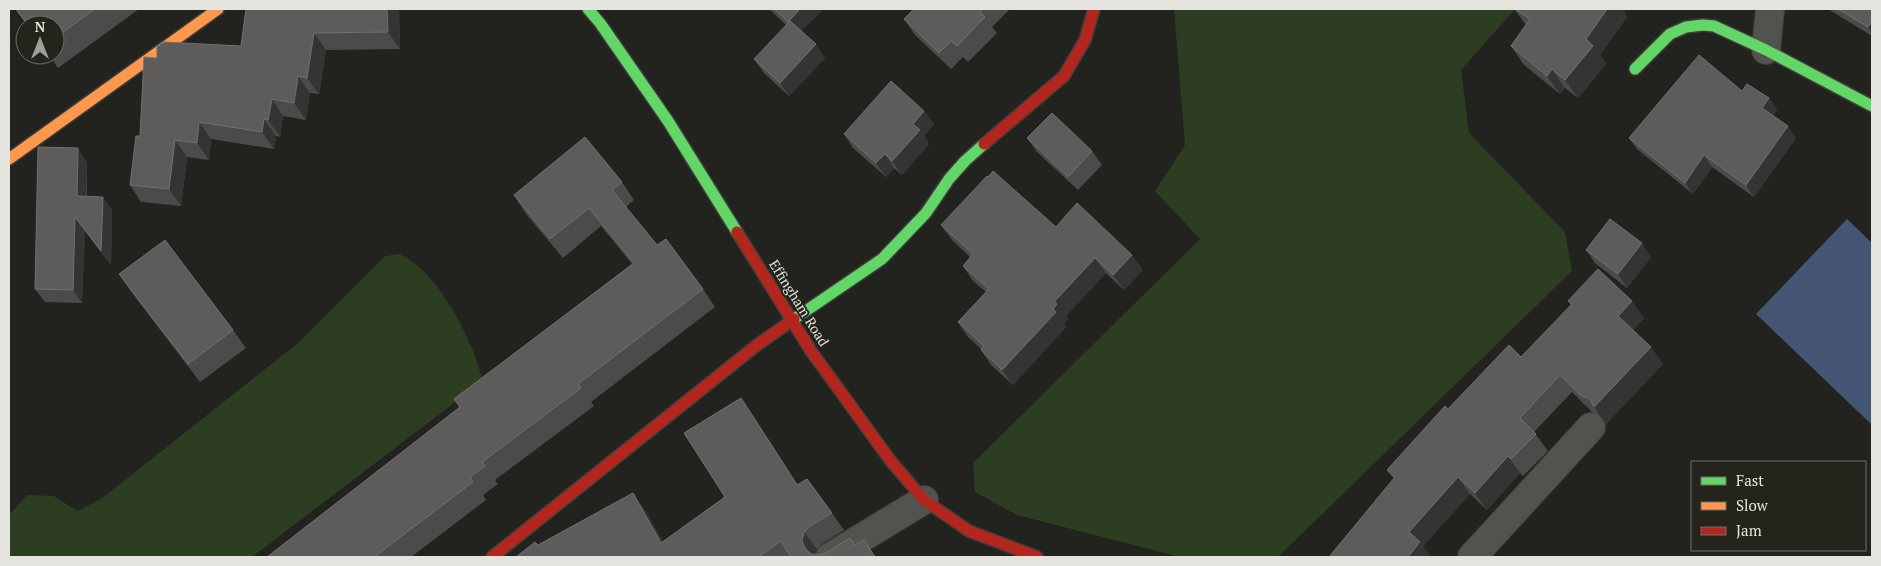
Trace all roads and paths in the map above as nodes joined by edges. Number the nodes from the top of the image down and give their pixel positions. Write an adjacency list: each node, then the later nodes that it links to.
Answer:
1 (218, 9): 8 (street)
2 (588, 9): 9 (street, Effingham Road)
3 (1094, 9): 9 (street)
4 (1770, 9): 5 (street)
5 (1766, 50): 6 (street); 7 (street)
6 (1635, 69)
7 (1872, 106)
8 (9, 159)
9 (793, 320): 11 (street, Effingham Road); 12 (street)
10 (1591, 427): 15 (street)
11 (924, 500): 13 (street); 14 (street, Effingham Road)
12 (492, 557)
13 (830, 557)
14 (1037, 557)
15 (1472, 557)

